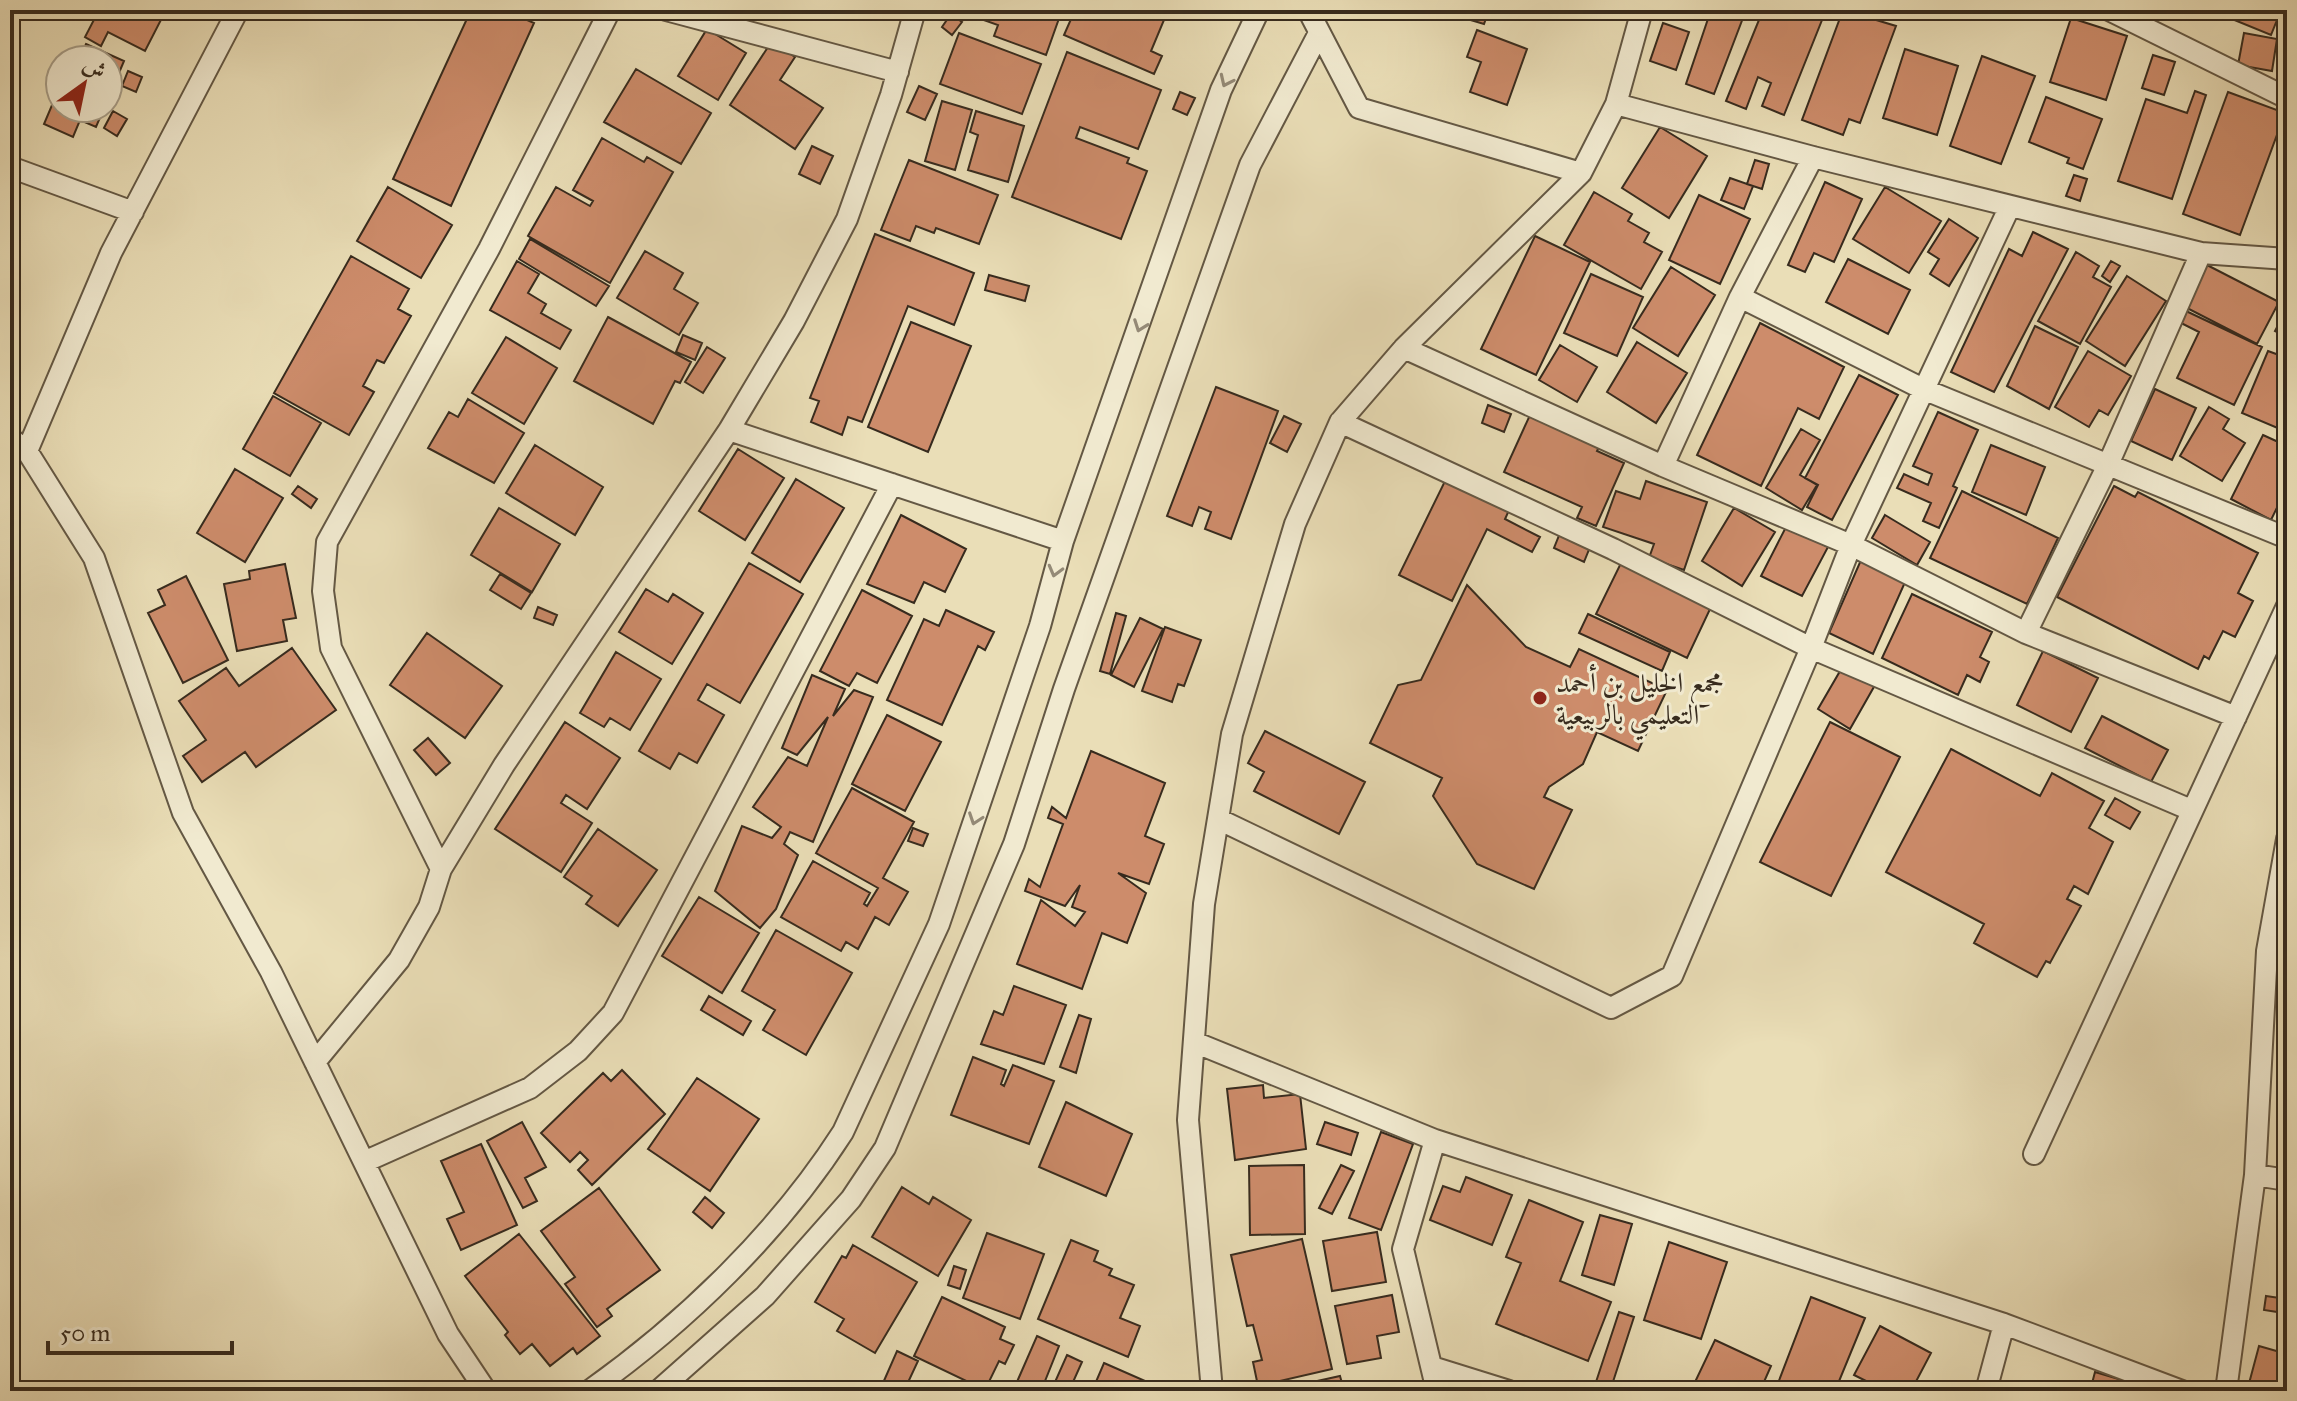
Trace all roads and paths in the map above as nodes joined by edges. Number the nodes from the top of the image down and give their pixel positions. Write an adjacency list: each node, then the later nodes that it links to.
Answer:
1 (238, 10): 16 (street)
2 (610, 10): 39 (street)
3 (666, 10): 9 (street)
4 (915, 10): 9 (street)
5 (1259, 10): 30 (street, one-way to 30)
6 (1642, 10): 11 (street)
7 (2109, 10): 10 (street)
8 (1313, 18): 14 (street); 53 (street)
9 (898, 72): 23 (street)
10 (2287, 98)
11 (1616, 104): 12 (street); 14 (street)
12 (1813, 157): 15 (street); 19 (street)
13 (10, 167): 16 (street)
14 (1581, 173): 20 (street)
15 (2010, 206): 17 (street); 21 (street)
16 (133, 212): 25 (street)
17 (2201, 253): 18 (street); 27 (street)
18 (2287, 259)
19 (1740, 297): 21 (street); 26 (street)
20 (1404, 348): 22 (street); 26 (street)
21 (1923, 389): 27 (street); 31 (street)
22 (1340, 422): 34 (street); 37 (street)
23 (729, 430): 28 (street); 39 (street)
24 (10, 438): 25 (street)
25 (27, 451): 43 (street)
26 (1663, 466): 31 (street)
27 (2107, 467): 29 (street); 33 (street)
28 (892, 484): 30 (street); 46 (street)
29 (2287, 538)
30 (1063, 541): 52 (street, one-way to 52)
31 (1851, 545): 33 (street); 34 (street)
32 (2287, 606): 35 (street)
33 (2026, 633): 35 (street)
34 (1811, 648): 36 (street); 37 (street)
35 (2236, 717): 36 (street)
36 (2191, 810): 45 (street)
37 (1218, 819): 42 (street)
38 (2287, 839): 40 (street)
39 (441, 869): 43 (street)
40 (2267, 951): 41 (street); 47 (street)
41 (2287, 958)
42 (1194, 1042): 44 (street); 54 (street)
43 (315, 1062): 46 (street)
44 (1435, 1140): 49 (street); 50 (street)
45 (2034, 1154)
46 (364, 1162): 51 (street)
47 (2255, 1175): 48 (street); 59 (street)
48 (2287, 1180)
49 (2004, 1324): 57 (street); 58 (street)
50 (1432, 1367): 55 (street); 56 (street)
51 (486, 1391)
52 (589, 1391)
53 (658, 1391)
54 (1212, 1391)
55 (1437, 1391)
56 (1509, 1391)
57 (1986, 1391)
58 (2182, 1391)
59 (2226, 1391)

